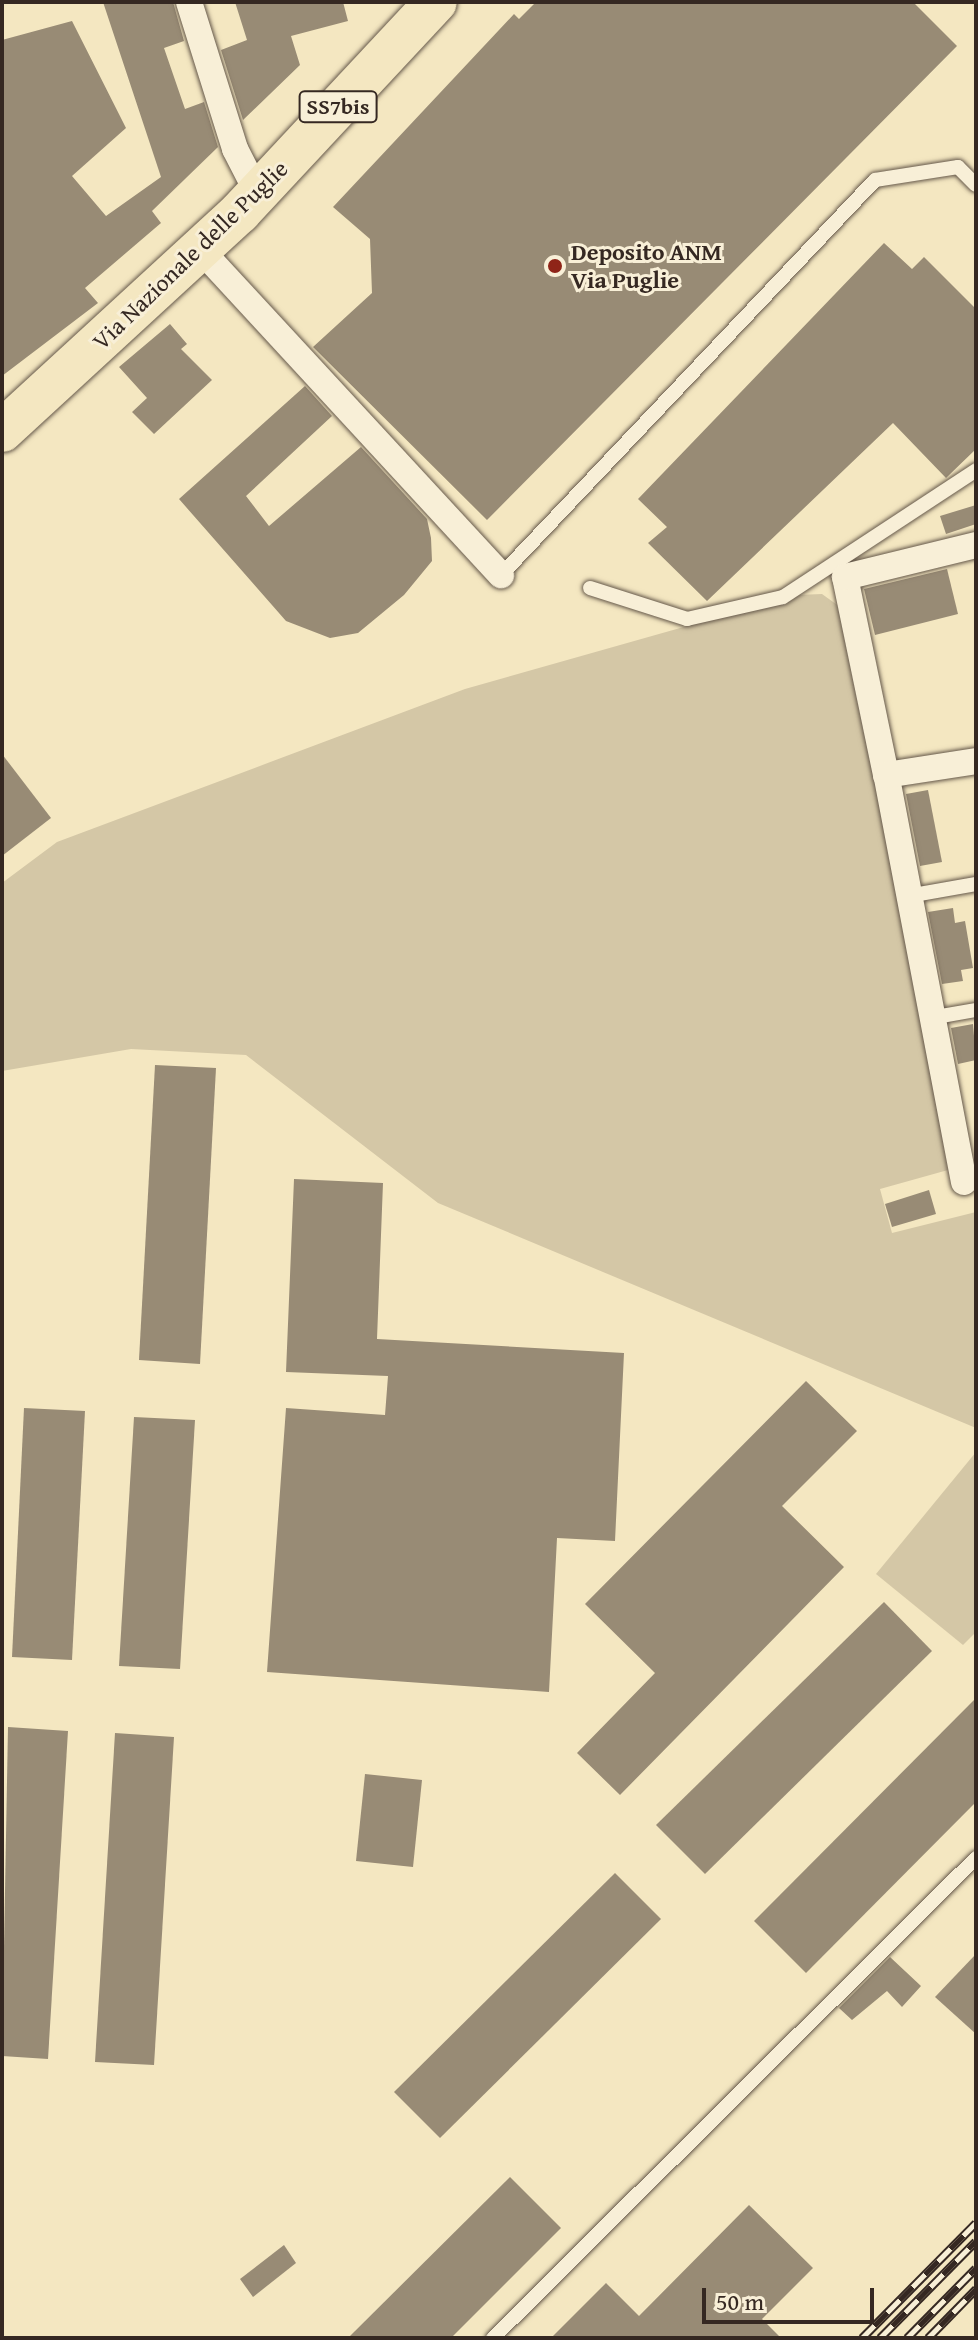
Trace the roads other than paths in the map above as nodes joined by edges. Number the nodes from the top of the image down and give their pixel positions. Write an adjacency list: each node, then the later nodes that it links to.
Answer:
1 (189, 2): 4 (street)
2 (436, 2): 4 (main road, Via Nazionale delle Puglie / SS7bis)
3 (976, 185): 9 (lane)
4 (258, 194): 5 (main road, Via Nazionale delle Puglie / SS7bis)
5 (200, 249): 6 (main road, Via Nazionale delle Puglie / SS7bis); 9 (street)
6 (2, 431)
7 (976, 470): 10 (lane)
8 (976, 545): 12 (street)
9 (501, 575)
10 (590, 588)
11 (976, 761): 12 (street)
12 (886, 775): 14 (street)
13 (976, 884): 14 (lane)
14 (908, 896): 16 (street)
15 (976, 1010): 16 (lane)
16 (930, 1018): 17 (street)
17 (964, 1182)
18 (976, 1858): 19 (lane)
19 (493, 2338)

